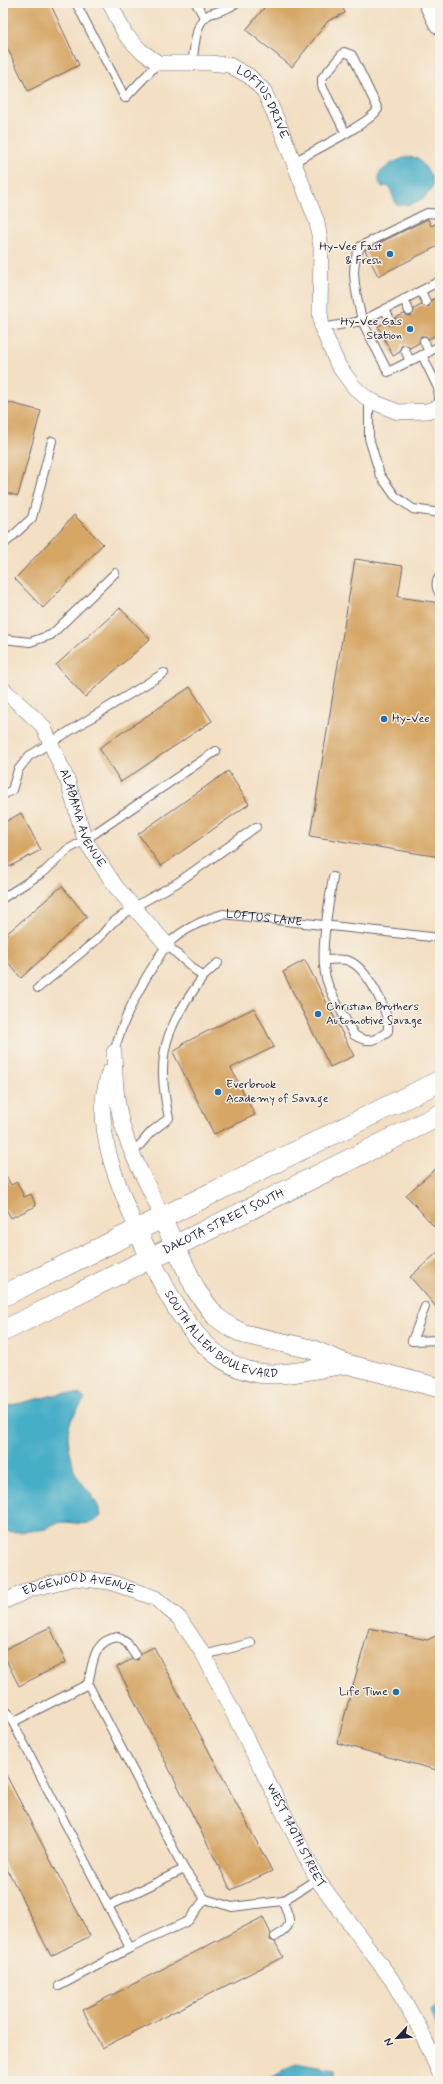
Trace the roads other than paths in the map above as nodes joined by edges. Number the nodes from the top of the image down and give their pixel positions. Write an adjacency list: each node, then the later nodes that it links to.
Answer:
1 (76, 3): 8 (lane)
2 (110, 3): 8 (street)
3 (196, 3): 6 (lane)
4 (236, 3): 6 (lane)
5 (430, 3): 7 (highway)
6 (204, 18): 9 (lane)
7 (440, 23)
8 (158, 63): 9 (street, LOFTUS DRIVE)
9 (192, 64): 11 (street, LOFTUS DRIVE)
10 (345, 132): 10 (lane); 11 (lane)
11 (294, 162): 21 (street, LOFTUS DRIVE)
12 (440, 214): 20 (lane)
13 (440, 281): 14 (lane)
14 (420, 291): 15 (lane); 16 (lane)
15 (404, 299): 17 (lane); 18 (lane)
16 (426, 302)
17 (385, 309): 19 (lane); 20 (lane)
18 (409, 311)
19 (390, 320)
20 (362, 321): 21 (lane); 26 (lane)
21 (322, 328): 27 (street, LOFTUS DRIVE)
22 (424, 341): 25 (lane)
23 (440, 346): 25 (lane)
24 (405, 350): 26 (lane)
25 (425, 354): 26 (lane); 28 (lane)
26 (410, 361)
27 (369, 400): 28 (street); 30 (lane)
28 (440, 408)
29 (52, 441): 31 (lane)
30 (440, 513)
31 (3, 545)
32 (115, 573): 35 (lane)
33 (440, 576): 34 (lane)
34 (440, 594)
35 (3, 639)
36 (164, 673): 38 (lane)
37 (3, 688): 38 (street, ALABAMA AVENUE)
38 (51, 744): 40 (lane); 42 (street, ALABAMA AVENUE)
39 (216, 751): 42 (lane)
40 (3, 795)
41 (256, 827): 45 (lane)
42 (85, 840): 44 (lane); 45 (street, ALABAMA AVENUE)
43 (332, 877): 46 (lane)
44 (3, 898)
45 (134, 907): 48 (street, ALABAMA AVENUE); 52 (lane)
46 (326, 926): 47 (lane, LOFTUS LANE); 48 (lane, LOFTUS LANE); 49 (lane)
47 (440, 938)
48 (167, 944): 51 (lane); 53 (lane, LOFTUS LANE)
49 (324, 960): 49 (lane)
50 (218, 963): 51 (lane)
51 (203, 977): 57 (lane)
52 (38, 988)
53 (114, 1052): 54 (lane, LOFTUS LANE); 57 (street, LOFTUS LANE)
54 (110, 1067): 59 (street, LOFTUS LANE)
55 (440, 1081): 58 (main road)
56 (440, 1115): 60 (main road, DAKOTA STREET SOUTH)
57 (133, 1153): 58 (street, LOFTUS LANE)
58 (162, 1218): 59 (main road); 60 (street, SOUTH ALLEN BOULEVARD)
59 (137, 1230): 61 (street, SOUTH ALLEN BOULEVARD); 62 (main road)
60 (174, 1246): 61 (main road, DAKOTA STREET SOUTH); 66 (street, SOUTH ALLEN BOULEVARD)
61 (151, 1258): 64 (main road, DAKOTA STREET SOUTH); 66 (street, SOUTH ALLEN BOULEVARD)
62 (3, 1296)
63 (425, 1307): 65 (lane)
64 (5, 1330)
65 (440, 1340)
66 (347, 1364): 67 (street, SOUTH ALLEN BOULEVARD)
67 (440, 1388)
68 (155, 1598): 69 (street, EDGEWOOD AVENUE); 72 (street, WEST 140TH STREET)
69 (3, 1602)
70 (251, 1643): 72 (lane)
71 (135, 1655): 73 (lane)
72 (204, 1655): 77 (street, WEST 140TH STREET)
73 (88, 1684): 75 (lane); 76 (lane)
74 (3, 1708): 75 (lane)
75 (13, 1722): 80 (lane)
76 (184, 1869): 78 (lane); 80 (lane)
77 (317, 1879): 79 (lane); 84 (street, WEST 140TH STREET)
78 (205, 1899): 79 (lane); 82 (lane)
79 (283, 1901): 81 (lane)
80 (108, 1906): 82 (lane)
81 (275, 1937)
82 (130, 1948): 83 (lane)
83 (59, 1986)
84 (440, 2074)

